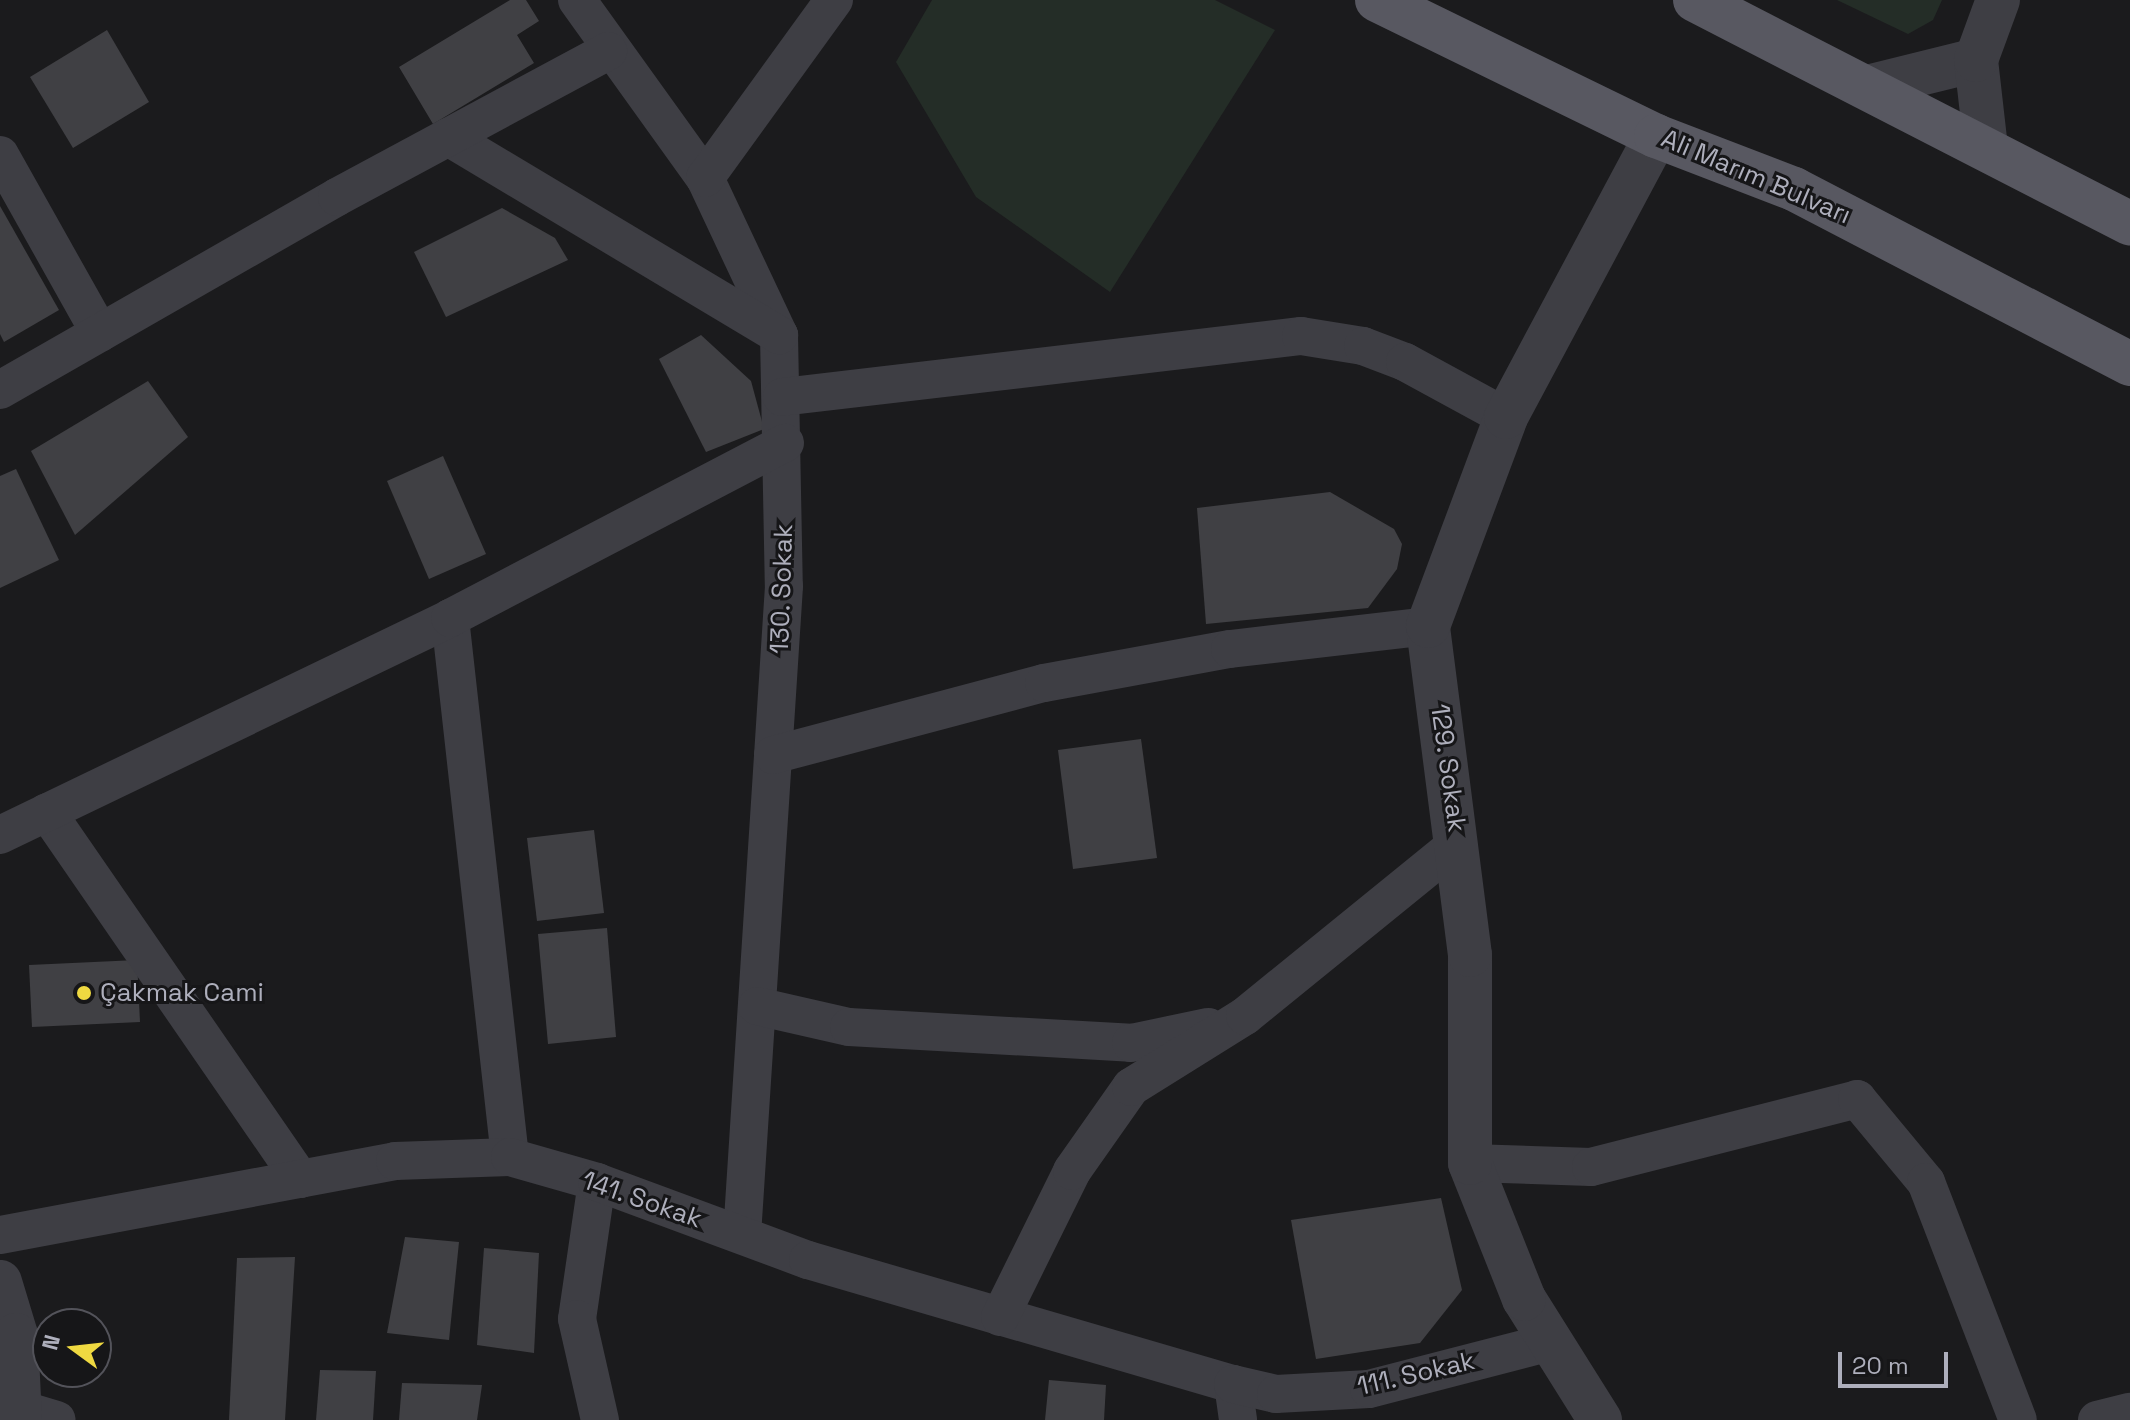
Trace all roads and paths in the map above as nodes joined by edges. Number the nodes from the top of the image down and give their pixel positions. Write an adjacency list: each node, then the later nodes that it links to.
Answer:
1 (577, 0): 6 (street, 130. Sokak)
2 (834, 0): 13 (street)
3 (1377, 0): 9 (main road, Ali Marım Bulvarı)
4 (1695, 0): 8 (main road)
5 (1998, 0): 7 (street)
6 (608, 51): 10 (street); 13 (street, 130. Sokak)
7 (1976, 60): 8 (street); 11 (street)
8 (1871, 86): 11 (main road)
9 (1656, 136): 17 (main road, Ali Marım Bulvarı); 20 (street, 129. Sokak)
10 (448, 137): 15 (street); 16 (street)
11 (1986, 148): 14 (main road)
12 (0, 155): 15 (street)
13 (705, 178): 16 (street, 130. Sokak)
14 (2130, 224)
15 (100, 333): 18 (street)
16 (779, 335): 19 (street, 130. Sokak)
17 (2130, 364)
18 (0, 390)
19 (782, 397): 20 (street); 21 (street, 130. Sokak)
20 (1506, 417): 23 (street, 129. Sokak)
21 (785, 443): 22 (street); 24 (street, 130. Sokak)
22 (450, 618): 25 (street); 30 (street)
23 (1428, 626): 24 (street); 27 (street, 129. Sokak)
24 (773, 755): 28 (street, 130. Sokak)
25 (47, 812): 26 (street); 32 (street)
26 (0, 835)
27 (1458, 843): 29 (street); 31 (street, 129. Sokak)
28 (757, 1006): 29 (street); 35 (street, 130. Sokak)
29 (1245, 1016): 37 (street)
30 (510, 1157): 32 (street, 141. Sokak); 33 (street, 141. Sokak)
31 (1470, 1163): 38 (street, 129. Sokak); 44 (street)
32 (300, 1179): 34 (street, 141. Sokak)
33 (597, 1182): 35 (street, 141. Sokak); 43 (street)
34 (0, 1235)
35 (742, 1235): 37 (street, 141. Sokak)
36 (0, 1282): 40 (street)
37 (1000, 1317): 39 (street, 141. Sokak)
38 (1551, 1342): 39 (street, 111. Sokak); 42 (street, 129. Sokak)
39 (1235, 1402)
40 (24, 1412)
41 (2130, 1412): 45 (street)
42 (1601, 1419)
43 (600, 1420)
44 (2018, 1420)
45 (2097, 1420)

